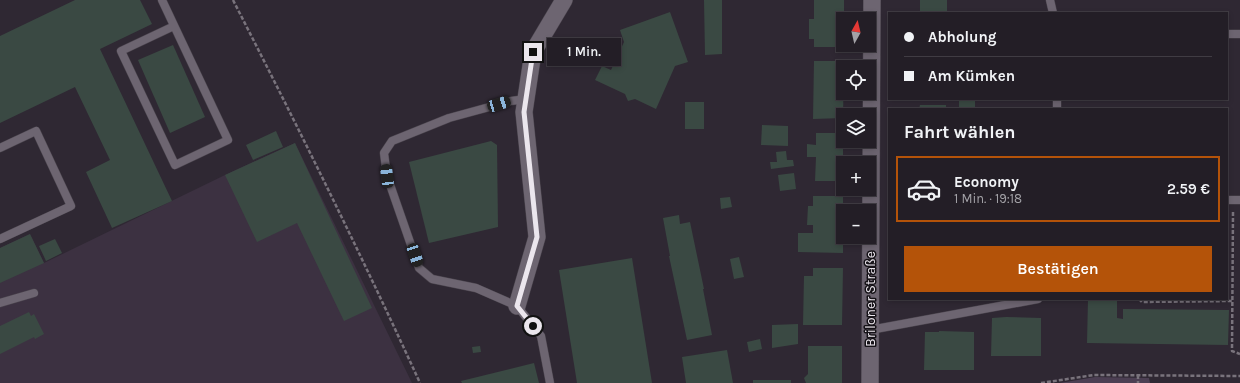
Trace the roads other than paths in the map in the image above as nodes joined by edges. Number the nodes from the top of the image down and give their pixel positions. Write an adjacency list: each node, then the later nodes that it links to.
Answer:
1 (162, 0): 6 (lane)
2 (564, 0): 9 (street)
3 (872, 0): 16 (street, Briloner Straße)
4 (1050, 0): 5 (lane)
5 (1053, 12)
6 (174, 26): 6 (lane)
7 (1228, 34): 8 (lane)
8 (1240, 34)
9 (526, 99): 15 (street); 15 (lane)
10 (0, 148): 11 (lane)
11 (0, 239)
12 (34, 293): 14 (lane)
13 (1033, 300): 16 (lane)
14 (0, 303)
15 (517, 306): 17 (lane)
16 (870, 330): 18 (street, Briloner Straße)
17 (550, 383)
18 (870, 383)

